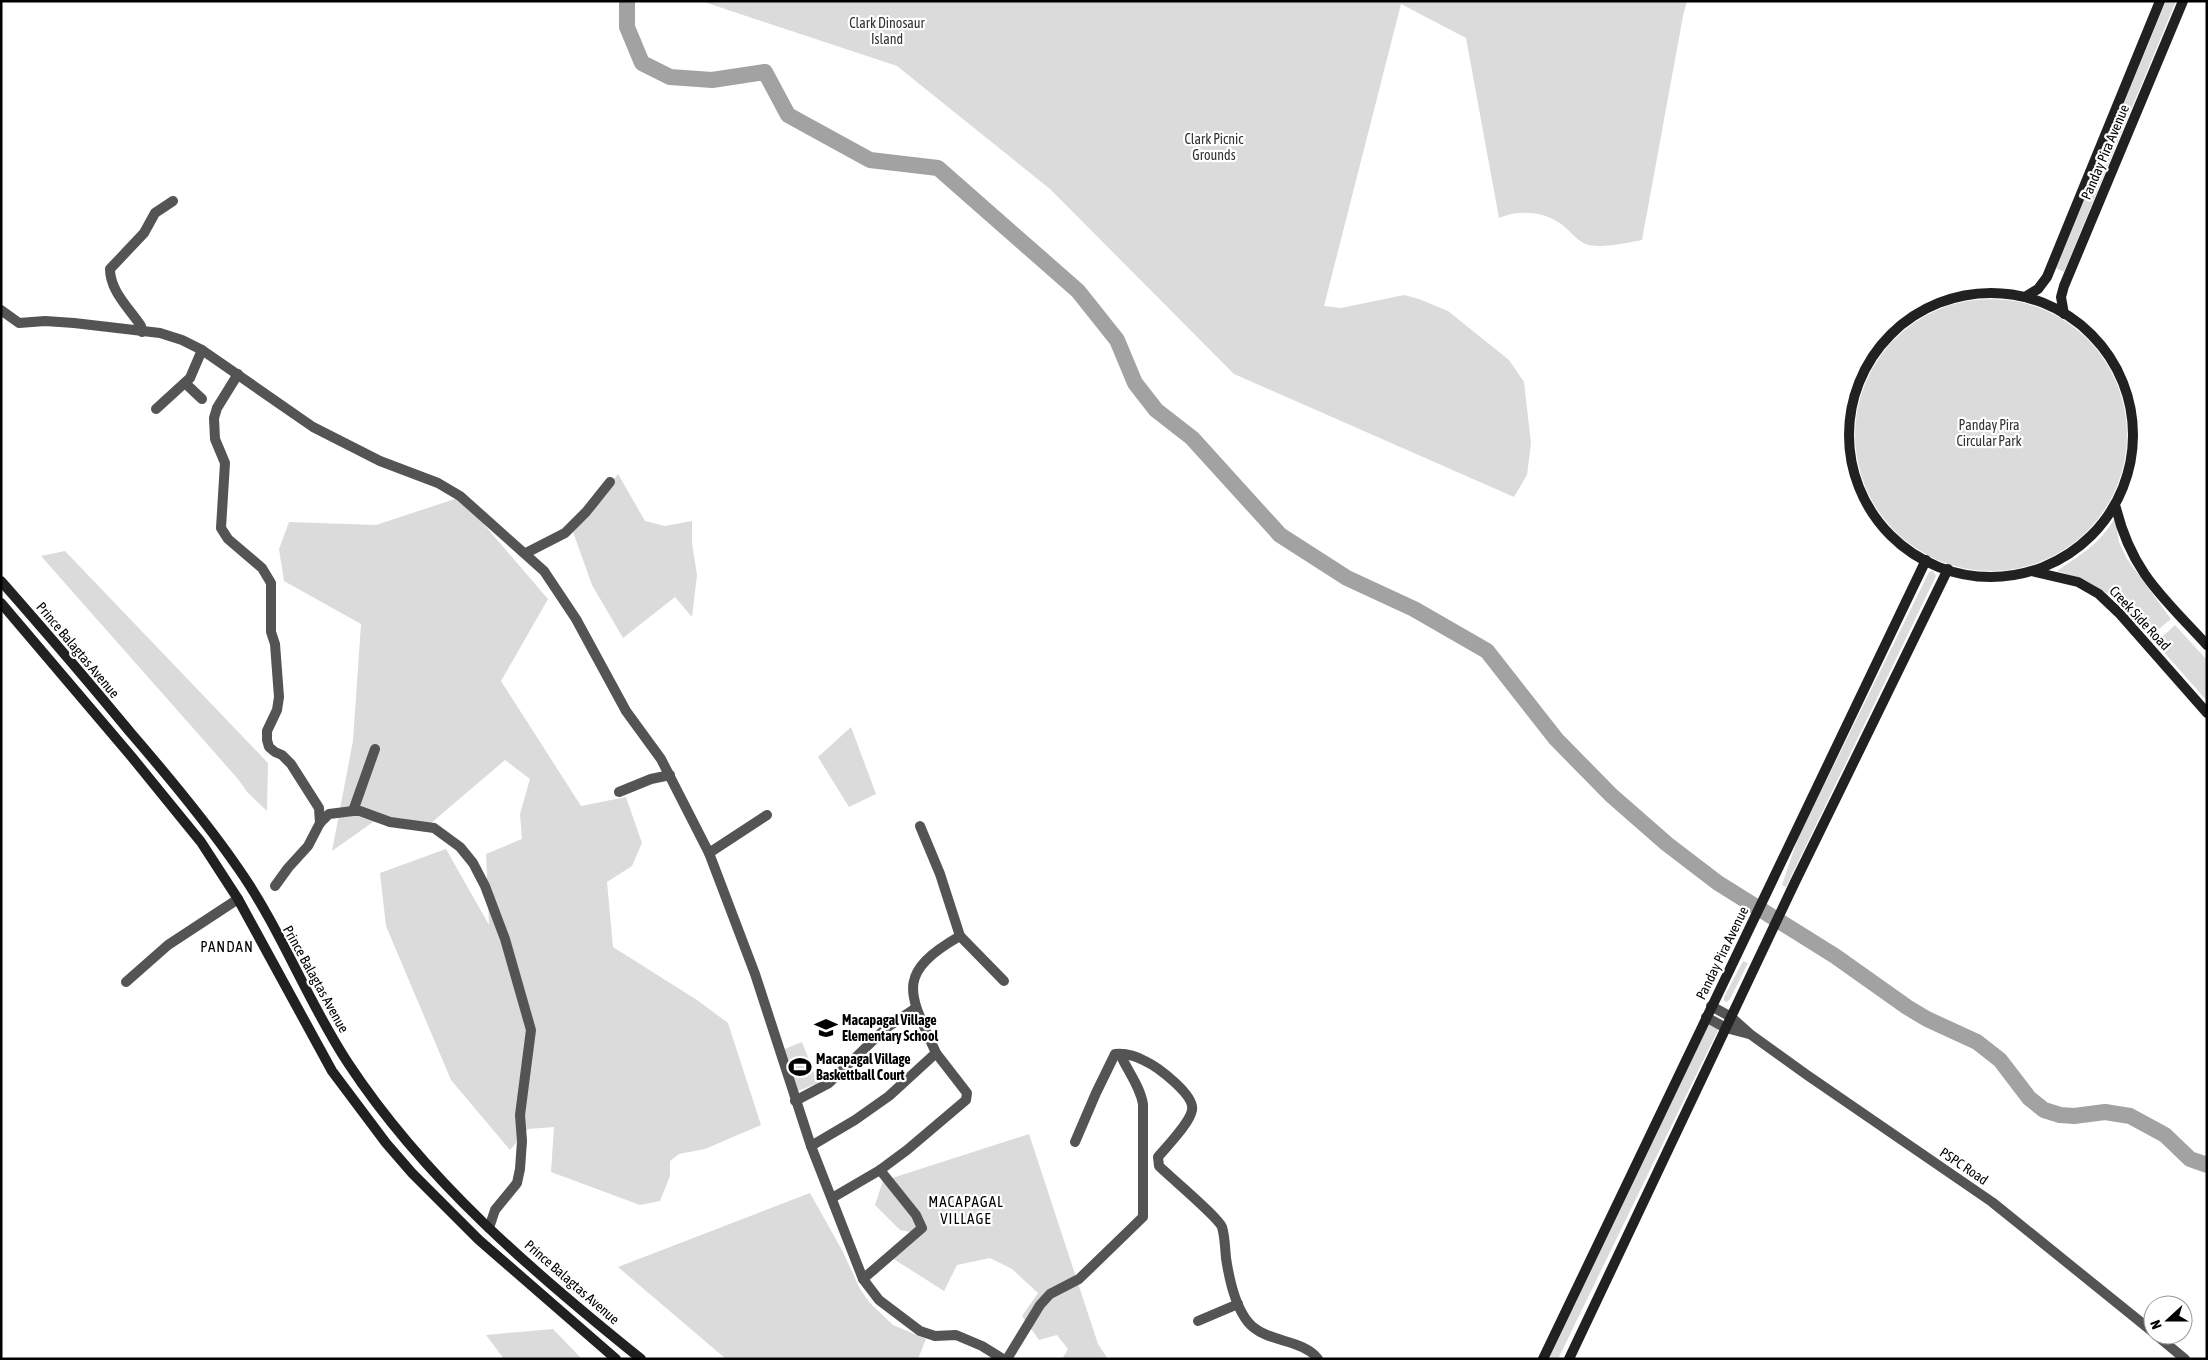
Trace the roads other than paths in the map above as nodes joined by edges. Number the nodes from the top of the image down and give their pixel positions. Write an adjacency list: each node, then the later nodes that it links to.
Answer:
1 (2160, 1): 4 (main road, Panday Pira Avenue)
2 (2183, 1): 6 (main road, Panday Pira Avenue)
3 (173, 201): 7 (street)
4 (2025, 297): 6 (main road); 16 (main road)
5 (1, 310): 7 (street)
6 (2064, 314): 14 (main road)
7 (142, 332): 8 (street)
8 (202, 350): 9 (street); 10 (street)
9 (238, 374): 15 (street); 28 (street)
10 (184, 383): 11 (street); 12 (street)
11 (202, 399)
12 (156, 409)
13 (610, 482): 15 (street)
14 (2116, 508): 18 (main road); 21 (main road)
15 (526, 553): 24 (street)
16 (1926, 560): 17 (main road); 36 (main road, Panday Pira Avenue)
17 (1948, 569): 18 (main road); 39 (main road)
18 (2035, 572): 22 (main road, Creek Side Road)
19 (1, 581): 49 (main road, Prince Balagtas Avenue)
20 (1, 604): 32 (main road, Prince Balagtas Avenue)
21 (2207, 645)
22 (2207, 713)
23 (375, 749): 26 (street)
24 (670, 775): 25 (street); 30 (street)
25 (618, 792)
26 (353, 811): 28 (street); 49 (street)
27 (767, 814): 30 (street)
28 (320, 823): 31 (street)
29 (920, 826): 33 (street)
30 (709, 853): 44 (street)
31 (274, 886)
32 (238, 899): 35 (street); 55 (main road, Prince Balagtas Avenue)
33 (960, 936): 34 (street); 37 (street)
34 (1004, 980)
35 (126, 982)
36 (1711, 1006): 38 (main road, Panday Pira Avenue); 39 (street, PSPC Road)
37 (916, 1008): 42 (street); 44 (street)
38 (1706, 1017): 40 (street, PSPC Road); 60 (main road, Panday Pira Avenue)
39 (1732, 1017): 40 (main road); 41 (street, PSPC Road)
40 (1726, 1028): 41 (street, PSPC Road); 61 (main road)
41 (1750, 1034): 53 (street, PSPC Road)
42 (936, 1054): 46 (street); 47 (street)
43 (1120, 1054): 45 (street); 51 (street); 58 (street)
44 (795, 1101): 46 (street)
45 (1076, 1142)
46 (812, 1146): 48 (street)
47 (880, 1170): 48 (street); 50 (street)
48 (832, 1198): 50 (street)
49 (489, 1228): 56 (main road, Prince Balagtas Avenue)
50 (863, 1279): 57 (street)
51 (1238, 1304): 52 (street); 59 (street)
52 (1198, 1321)
53 (2143, 1324)
54 (2168, 1345): 62 (street)
55 (616, 1359)
56 (641, 1359)
57 (1003, 1359)
58 (1008, 1359)
59 (1318, 1359)
60 (1543, 1359)
61 (1569, 1359)
62 (2185, 1359)

